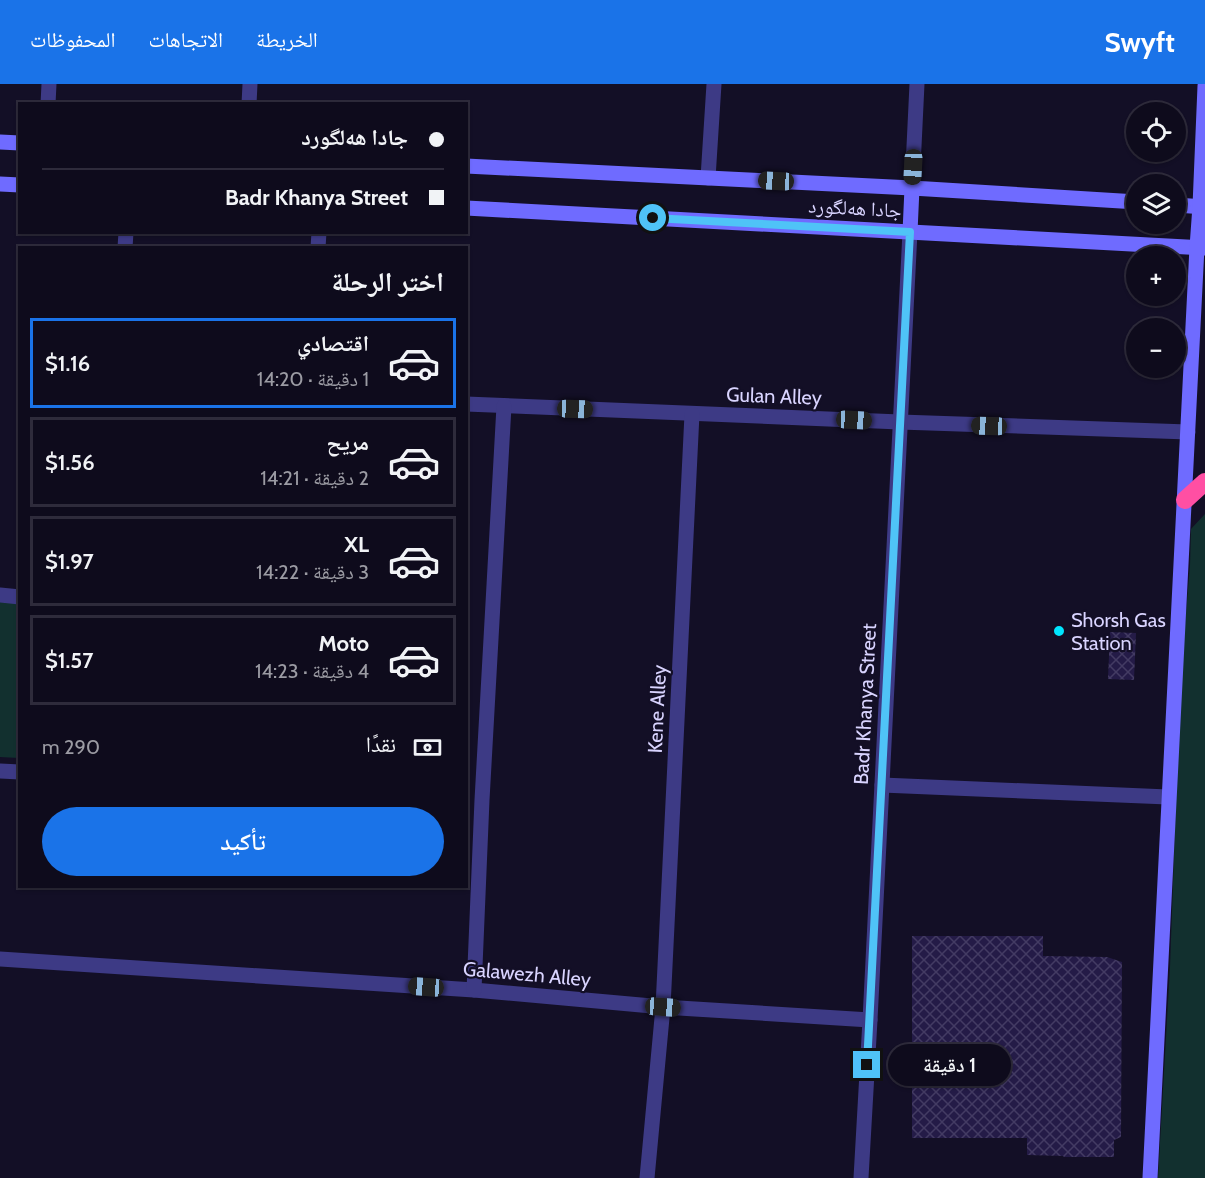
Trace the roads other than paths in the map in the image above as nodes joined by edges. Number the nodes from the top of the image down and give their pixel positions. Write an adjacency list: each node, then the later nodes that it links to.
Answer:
1 (49, 84): 6 (street)
2 (250, 84): 7 (street)
3 (714, 84): 11 (street)
4 (917, 84): 14 (street)
5 (1205, 86): 17 (street)
6 (48, 102)
7 (249, 102)
8 (0, 142): 9 (street)
9 (18, 143)
10 (468, 166): 11 (street, جادا هەلگورد)
11 (708, 178): 14 (street, جادا هەلگورد)
12 (0, 184): 13 (street)
13 (18, 185)
14 (912, 188): 15 (street, جادا هەلگورد); 19 (street)
15 (1126, 201)
16 (1186, 205): 17 (street)
17 (1203, 206): 20 (street)
18 (468, 208): 19 (street, جادا هەلگورد)
19 (910, 232): 20 (street, جادا هەلگورد); 24 (street, Badr Khanya Street)
20 (1201, 247): 25 (street)
21 (468, 404): 22 (street, Gulan Alley)
22 (504, 406): 23 (street, Gulan Alley); 34 (street)
23 (692, 414): 24 (street, Gulan Alley); 37 (street, Kene Alley)
24 (900, 422): 25 (street, Gulan Alley); 32 (street, Badr Khanya Street)
25 (1188, 432): 27 (street)
26 (1205, 482): 27 (highway)
27 (1185, 500): 33 (street)
28 (0, 595): 29 (street)
29 (18, 597)
30 (0, 771): 31 (street)
31 (18, 772)
32 (882, 785): 33 (street); 38 (street, Badr Khanya Street)
33 (1168, 797): 41 (street)
34 (474, 800): 36 (street)
35 (0, 959): 36 (street, Galawezh Alley)
36 (474, 990): 37 (street, Galawezh Alley)
37 (663, 1007): 38 (street, Galawezh Alley); 39 (street, Kene Alley)
38 (870, 1020): 40 (street, Badr Khanya Street)
39 (647, 1178)
40 (861, 1178)
41 (1150, 1178)

